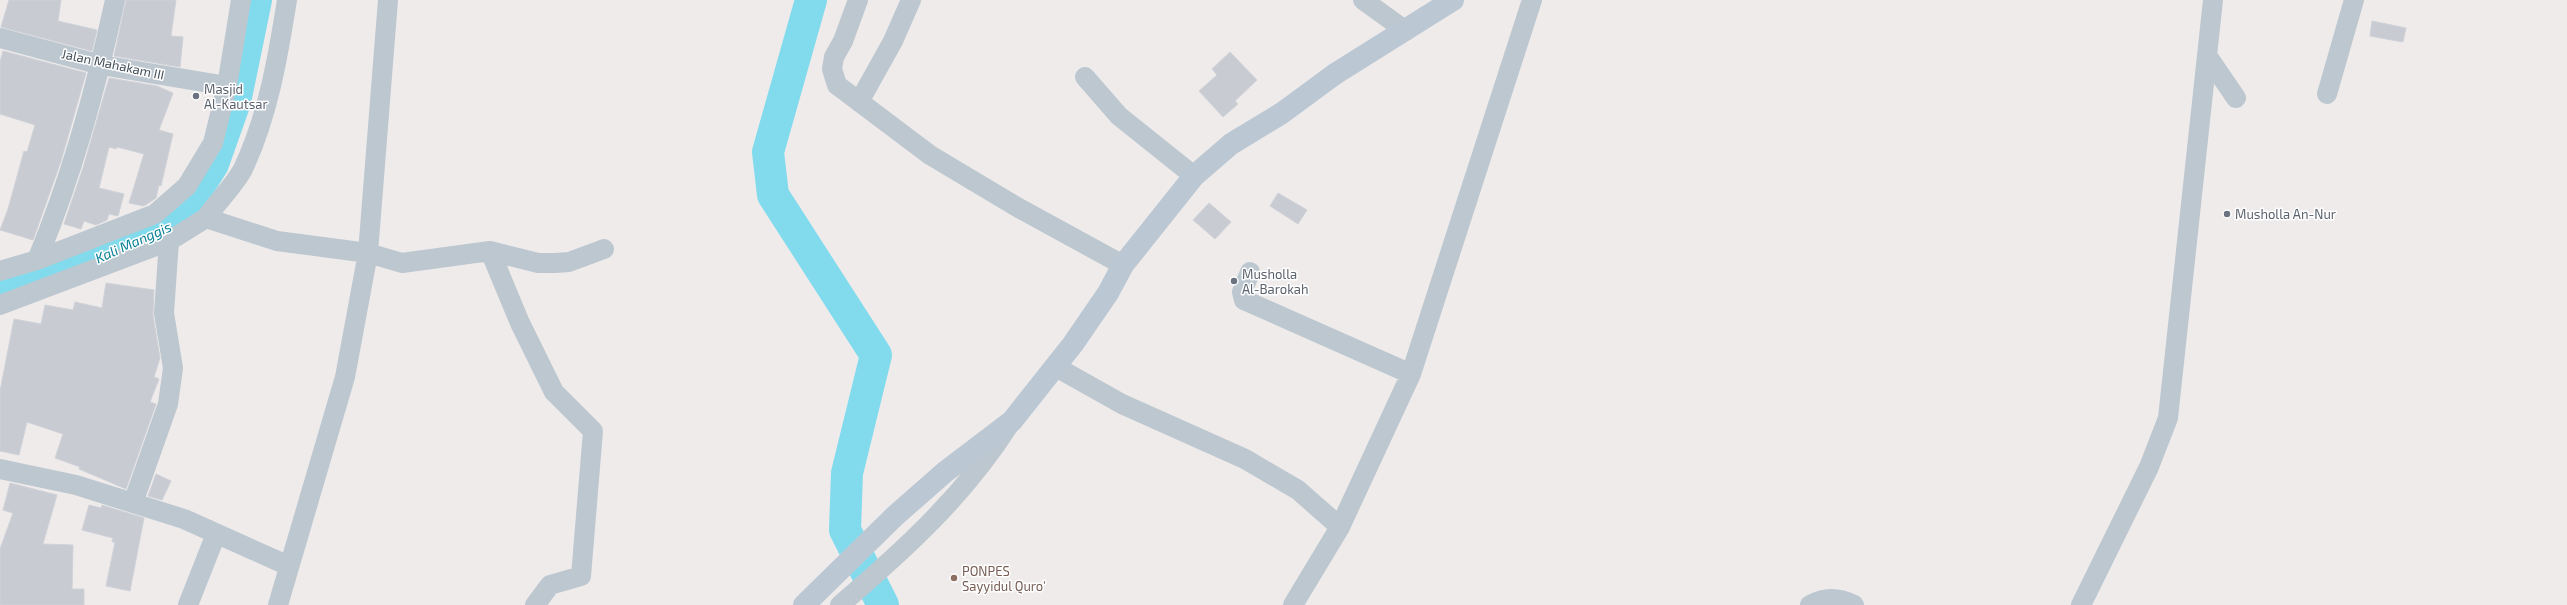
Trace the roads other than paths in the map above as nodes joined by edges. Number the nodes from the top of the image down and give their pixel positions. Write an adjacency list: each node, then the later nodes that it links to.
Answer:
1 (115, 0): 15 (street)
2 (241, 0): 17 (street)
3 (287, 0): 22 (street)
4 (388, 0): 26 (street)
5 (858, 0): 20 (street)
6 (911, 0): 20 (street)
7 (1363, 0): 12 (street)
8 (1453, 0): 12 (street)
9 (1532, 0): 33 (street)
10 (2213, 0): 14 (street)
11 (2354, 0): 18 (street)
12 (1406, 31): 21 (street)
13 (0, 38): 15 (street, Jalan Mahakam III)
14 (2208, 58): 19 (street); 48 (street)
15 (101, 65): 17 (street, Jalan Mahakam III); 27 (street)
16 (1085, 76): 21 (street)
17 (227, 86): 27 (street)
18 (2327, 94)
19 (2236, 98)
20 (859, 102): 28 (street)
21 (1194, 176): 28 (street)
22 (206, 218): 23 (street); 26 (street)
23 (169, 241): 31 (street); 36 (street)
24 (604, 249): 25 (street)
25 (490, 251): 26 (street); 43 (street)
26 (368, 253): 39 (street)
27 (37, 260): 29 (street)
28 (1123, 265): 32 (street)
29 (0, 271)
30 (1250, 272): 33 (street)
31 (0, 305)
32 (1056, 367): 34 (street); 37 (street)
33 (1412, 374): 37 (street)
34 (1012, 421): 40 (street); 44 (street)
35 (0, 469): 36 (street)
36 (133, 503): 38 (street)
37 (1340, 527): 45 (street)
38 (216, 534): 39 (street); 41 (street)
39 (290, 566): 42 (street)
40 (810, 599)
41 (188, 605)
42 (278, 605)
43 (535, 605)
44 (840, 605)
45 (1293, 605)
46 (1810, 605): 47 (street)
47 (1854, 605)
48 (2081, 605)

